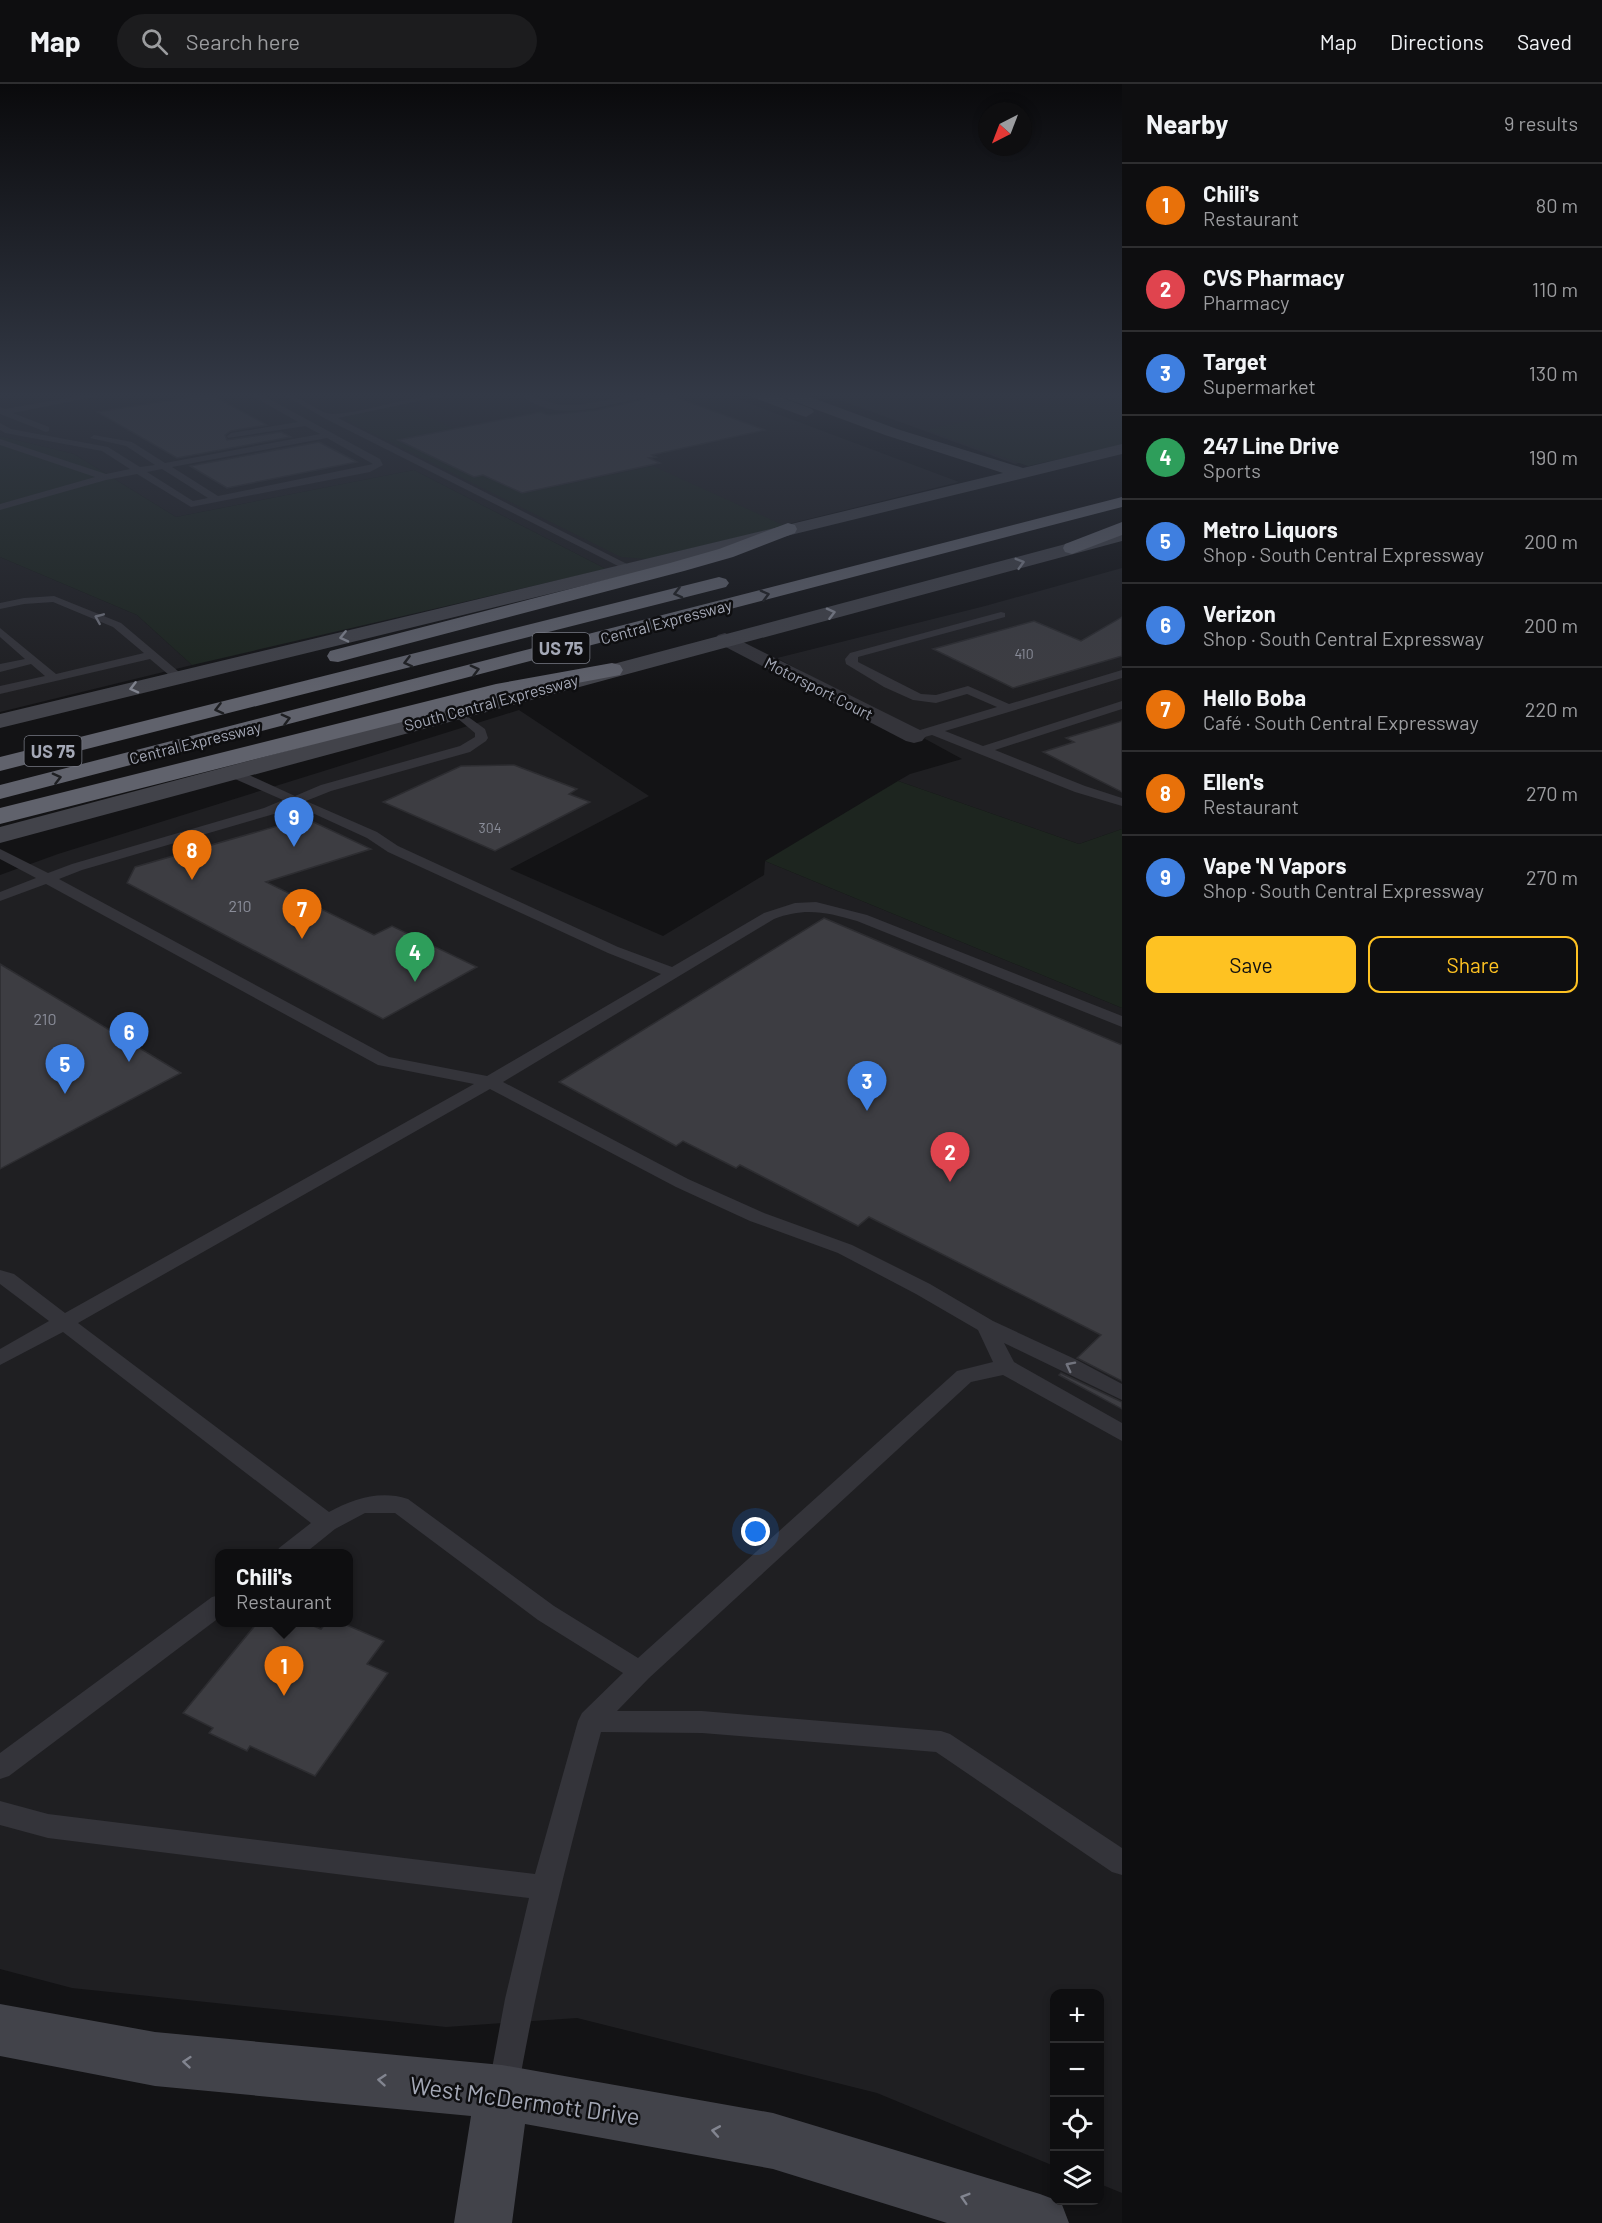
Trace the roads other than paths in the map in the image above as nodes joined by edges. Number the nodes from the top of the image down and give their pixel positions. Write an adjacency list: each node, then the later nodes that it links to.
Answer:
1 (46, 494): 9 (lane)
2 (175, 494): 7 (lane)
3 (209, 494): 7 (lane)
4 (243, 494): 7 (lane)
5 (482, 494): 14 (lane)
6 (932, 494): 11 (main road)
7 (217, 499)
8 (1122, 502): 37 (highway, Central Expressway / US 75, one-way to 8)
9 (0, 507)
10 (1122, 528): 13 (highway)
11 (788, 529): 14 (main road); 33 (highway)
12 (1122, 535): 13 (main road, South Central Expressway)
13 (1072, 548): 19 (main road, South Central Expressway, one-way to 13)
14 (630, 568): 25 (main road, one-way to 25)
15 (741, 578): 33 (highway, Central Expressway / US 75, one-way to 33)
16 (0, 606): 20 (lane, one-way to 16)
17 (1001, 615): 29 (lane)
18 (0, 631): 21 (lane)
19 (725, 639): 23 (main road, South Central Expressway); 32 (street, Motorsport Court)
20 (152, 655): 25 (lane); 26 (lane)
21 (34, 660): 22 (lane); 26 (lane)
22 (0, 668)
23 (612, 670): 30 (main road, South Central Expressway); 40 (highway)
24 (1122, 674): 29 (lane)
25 (179, 677): 31 (main road, one-way to 31)
26 (54, 678): 27 (lane)
27 (0, 690)
28 (1122, 705): 34 (lane)
29 (1008, 708): 32 (lane)
30 (456, 712): 36 (main road, South Central Expressway); 38 (lane)
31 (0, 721)
32 (923, 733): 34 (lane)
33 (106, 738): 35 (highway, Central Expressway / US 75)
34 (983, 750): 39 (lane)
35 (0, 764)
36 (231, 772): 38 (lane); 41 (main road, South Central Expressway)
37 (0, 792)
38 (297, 800): 43 (lane); 45 (lane)
39 (1122, 802)
40 (0, 816)
41 (0, 835)
42 (0, 853): 43 (lane)
43 (45, 877): 44 (lane); 47 (lane)
44 (0, 897)
45 (673, 973): 46 (lane); 47 (lane)
46 (1122, 1022)
47 (490, 1082): 49 (lane); 50 (lane)
48 (0, 1276): 49 (lane)
49 (63, 1322): 51 (lane); 55 (lane)
50 (986, 1326): 52 (lane); 53 (lane, one-way to 50)
51 (0, 1358)
52 (1006, 1367): 54 (lane); 58 (lane)
53 (1122, 1393)
54 (1122, 1433)
55 (327, 1523): 56 (lane); 58 (lane)
56 (293, 1549)
57 (215, 1607): 60 (lane)
58 (640, 1671): 59 (lane)
59 (591, 1721): 62 (lane); 63 (lane)
60 (0, 1768)
61 (0, 1813): 63 (lane)
62 (1122, 1863)
63 (545, 1888): 65 (lane)
64 (0, 2030): 65 (main road, West McDermott Drive, one-way to 64)
65 (502, 2092): 66 (main road); 67 (main road, West McDermott Drive, one-way to 65)
66 (483, 2223)
67 (1040, 2223)

